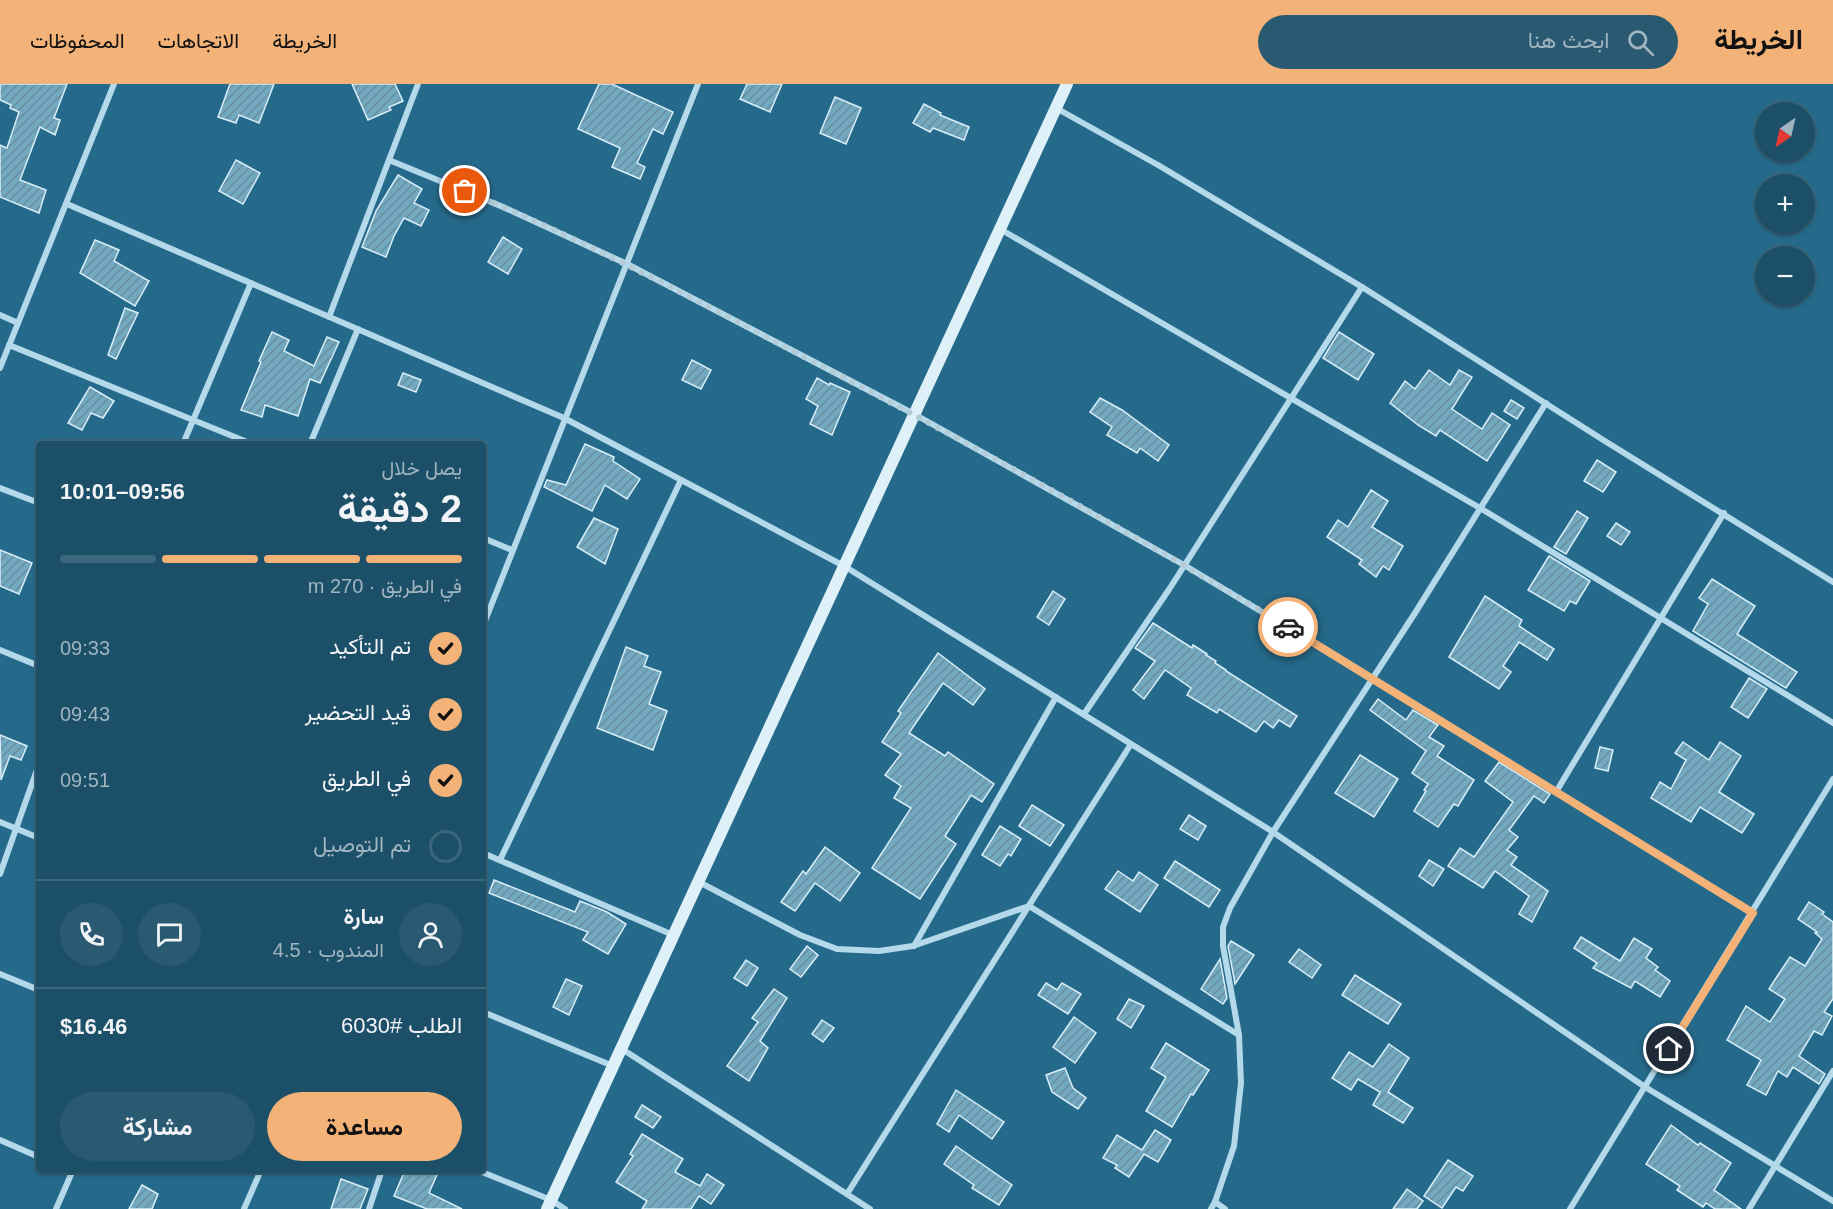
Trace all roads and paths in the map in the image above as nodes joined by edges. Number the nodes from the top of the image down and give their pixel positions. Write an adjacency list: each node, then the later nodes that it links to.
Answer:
1 (114, 84): 7 (street)
2 (418, 84): 6 (street)
3 (698, 84): 9 (street)
4 (1067, 84): 5 (main road)
5 (1056, 108): 8 (main road); 11 (street)
6 (389, 160): 9 (street); 13 (street)
7 (67, 204): 10 (street); 14 (street)
8 (1000, 229): 18 (street); 20 (main road)
9 (627, 264): 20 (street); 21 (street)
10 (251, 283): 13 (street); 22 (street)
11 (1362, 287): 18 (street); 19 (street)
12 (0, 315): 14 (street)
13 (329, 317): 15 (street)
14 (18, 323): 16 (street)
15 (358, 329): 21 (street); 25 (street)
16 (9, 345): 17 (street); 22 (street)
17 (0, 368)
18 (1291, 397): 29 (street); 33 (street)
19 (1546, 403): 29 (street); 30 (street)
20 (914, 414): 33 (street); 34 (main road)
21 (564, 418): 26 (street); 32 (street)
22 (193, 420): 23 (street); 24 (street)
23 (184, 441)
24 (245, 441)
25 (311, 441)
26 (681, 480): 34 (street); 53 (street)
27 (0, 488): 28 (street)
28 (36, 502)
29 (1480, 508): 36 (street); 40 (street)
30 (1724, 513): 35 (street); 36 (street)
31 (486, 539): 32 (street)
32 (512, 550): 37 (street)
33 (1184, 565): 40 (street); 42 (street)
34 (844, 566): 41 (street); 55 (main road)
35 (1833, 582)
36 (1660, 617): 43 (street); 47 (street)
37 (486, 618)
38 (0, 650): 39 (street)
39 (36, 665)
40 (1372, 678): 47 (street); 50 (street)
41 (1056, 697): 42 (street); 59 (street)
42 (1084, 714): 44 (street)
43 (1833, 723)
44 (1131, 744): 50 (street); 56 (street)
45 (36, 772): 49 (street)
46 (1833, 779): 57 (street)
47 (1556, 792): 57 (street)
48 (0, 822): 49 (street)
49 (16, 829): 51 (street); 54 (street)
50 (1273, 832): 63 (street); 67 (street)
51 (36, 837)
52 (486, 854): 53 (street)
53 (500, 860): 58 (street)
54 (0, 874)
55 (698, 882): 58 (main road); 59 (street)
56 (1029, 906): 59 (street); 63 (street); 75 (street)
57 (1753, 913): 67 (street)
58 (674, 935): 64 (main road)
59 (914, 946)
60 (0, 974): 61 (street)
61 (36, 989)
62 (486, 1013): 65 (street)
63 (1239, 1035): 77 (street)
64 (622, 1049): 65 (main road); 75 (street)
65 (614, 1066): 78 (main road)
66 (1833, 1071): 70 (street)
67 (1645, 1087): 70 (street); 86 (street)
68 (0, 1140): 69 (street)
69 (36, 1156)
70 (1776, 1167): 76 (street); 87 (street)
71 (71, 1173): 79 (street)
72 (260, 1173): 80 (street)
73 (381, 1173): 81 (street)
74 (483, 1173): 78 (street)
75 (846, 1194): 83 (street)
76 (1833, 1201)
77 (1215, 1202): 84 (street); 85 (street)
78 (549, 1205): 82 (street)
79 (56, 1209)
80 (244, 1209)
81 (369, 1209)
82 (565, 1209)
83 (870, 1209)
84 (1211, 1209)
85 (1226, 1209)
86 (1570, 1209)
87 (1749, 1209)

